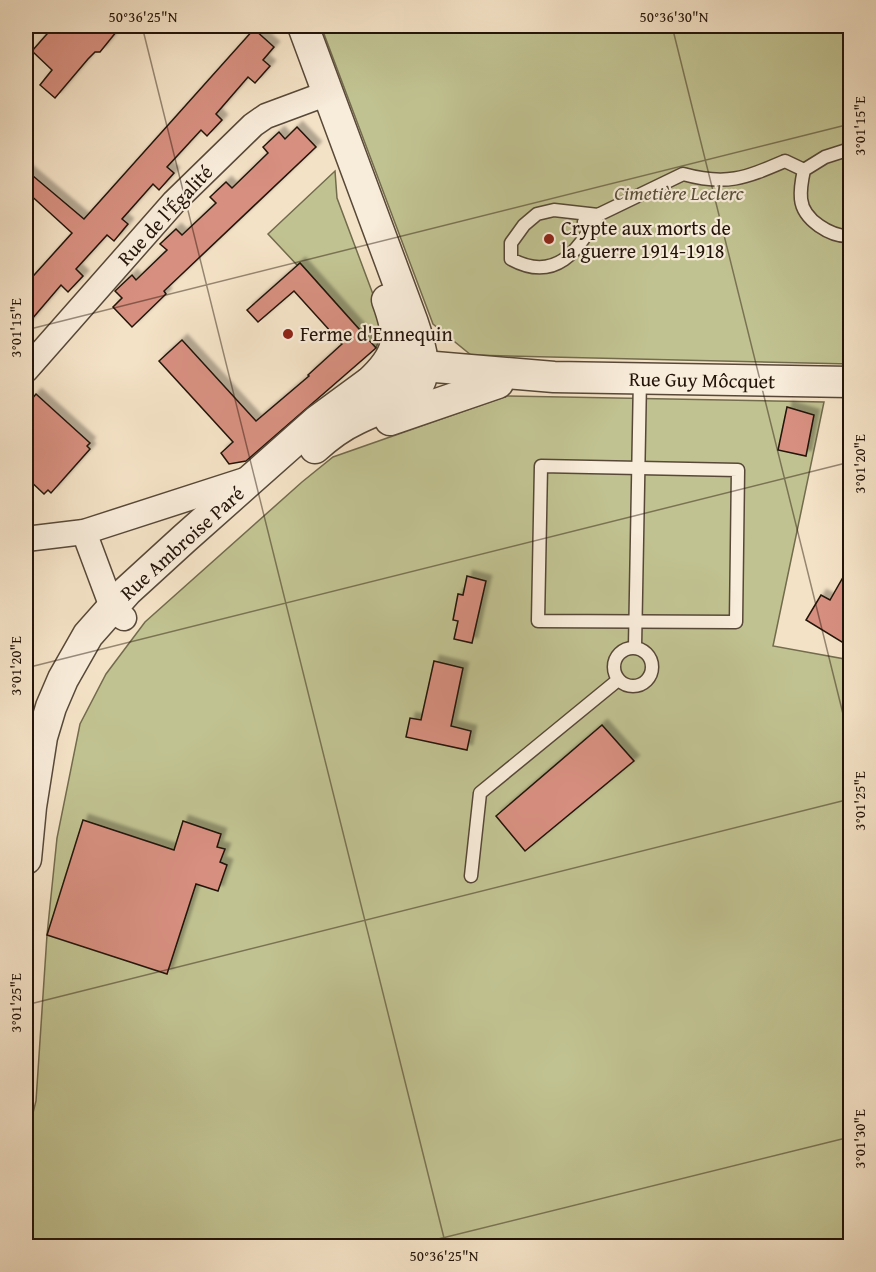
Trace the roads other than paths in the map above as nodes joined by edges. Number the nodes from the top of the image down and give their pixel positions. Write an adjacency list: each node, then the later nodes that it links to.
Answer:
1 (303, 26): 2 (street)
2 (328, 93): 4 (street); 10 (street, Rue de l'Égalité)
3 (850, 149): 5 (lane)
4 (350, 163): 9 (street); 15 (street, Rue Ambroise Paré)
5 (804, 170): 6 (lane); 8 (lane)
6 (598, 215): 6 (lane); 7 (lane)
7 (584, 222)
8 (850, 236)
9 (423, 366): 11 (street, Rue Guy Môcquet); 14 (street, Rue Guy Môcquet); 15 (street, Rue Ambroise Paré); 16 (street, Rue Ambroise Paré)
10 (26, 369)
11 (554, 377): 12 (street, Rue Guy Môcquet); 14 (street, Rue Guy Môcquet)
12 (640, 378): 13 (street, Rue Guy Môcquet); 17 (lane)
13 (850, 382)
14 (498, 383): 16 (street, Rue Ambroise Paré)
15 (367, 384): 18 (street, Rue Ambroise Paré)
16 (303, 458): 21 (street, Rue Ambroise Paré)
17 (638, 468): 22 (lane); 22 (lane); 22 (lane)
18 (253, 478): 19 (street); 21 (street, Rue Ambroise Paré)
19 (84, 531): 20 (street); 21 (street)
20 (26, 539)
21 (118, 612): 25 (street, Rue Ambroise Paré)
22 (635, 621): 23 (lane)
23 (635, 647): 24 (lane); 24 (lane)
24 (618, 680): 26 (lane)
25 (26, 859)
26 (471, 876)

